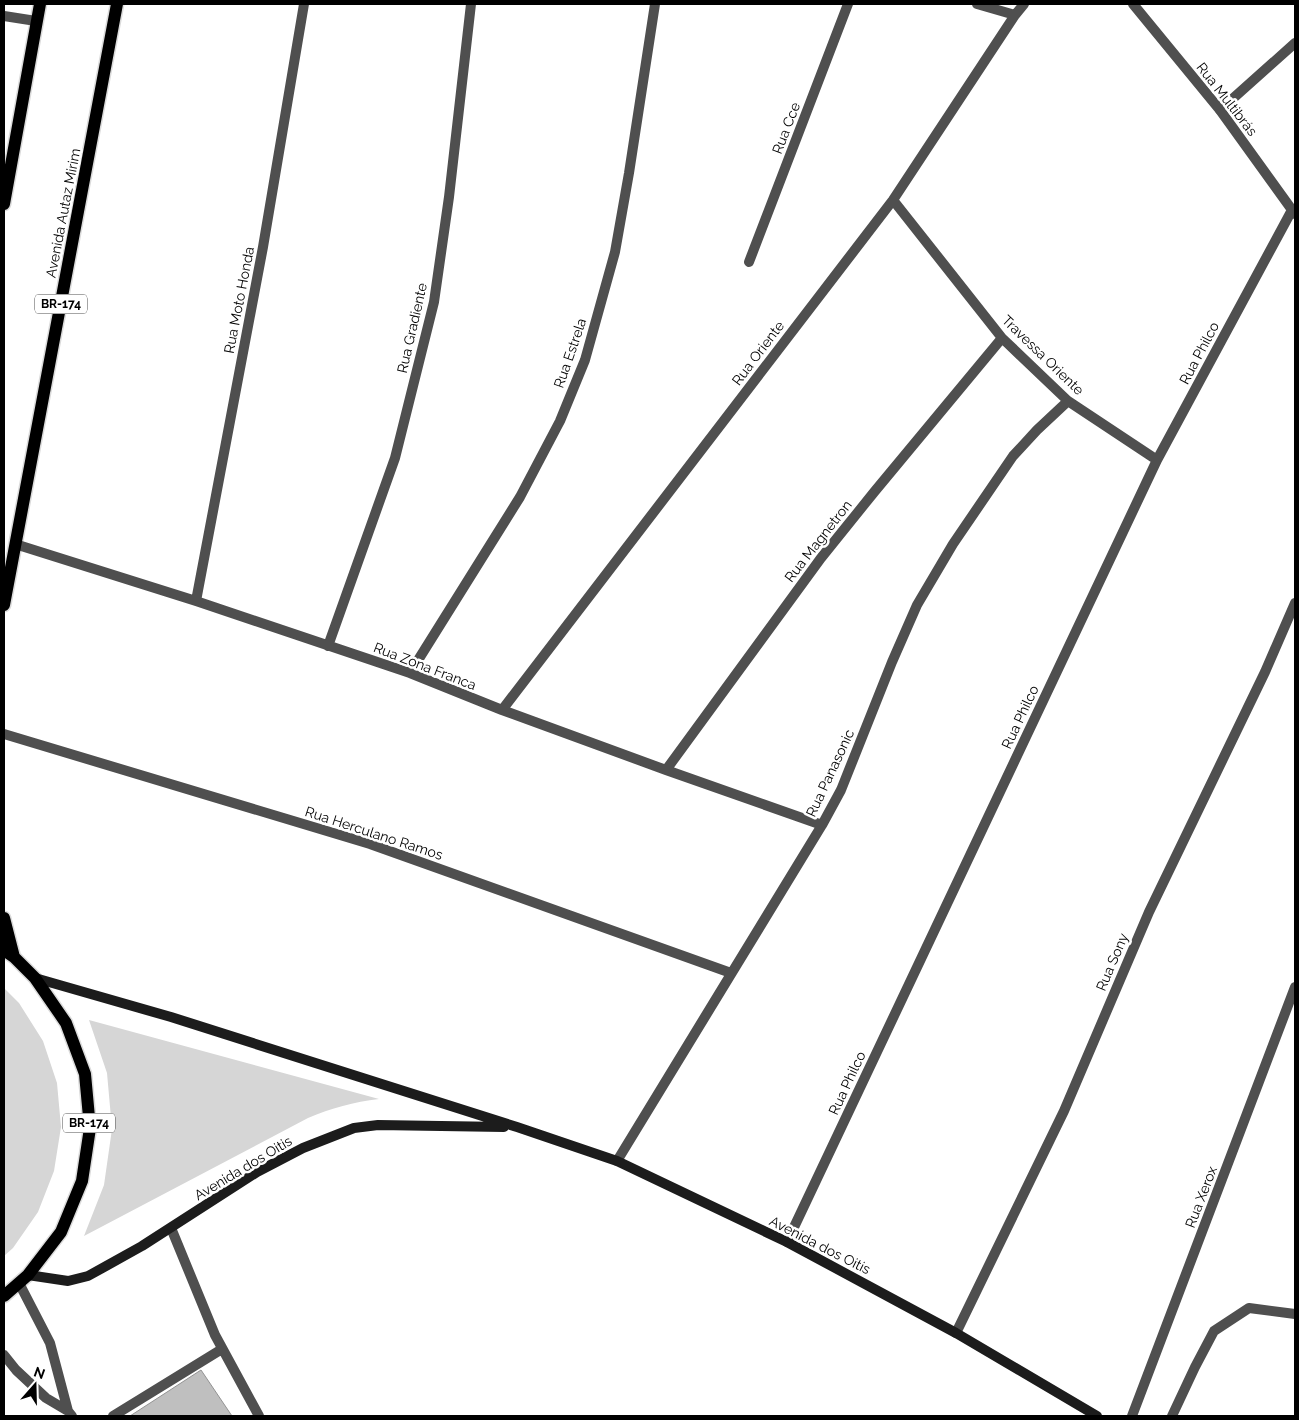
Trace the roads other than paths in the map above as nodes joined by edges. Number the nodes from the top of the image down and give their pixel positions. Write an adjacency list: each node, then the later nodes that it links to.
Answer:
1 (40, 4): 12 (main road)
2 (117, 4): 22 (main road, Avenida Autaz Mirim / BR-174)
3 (304, 4): 23 (street, Rua Moto Honda)
4 (471, 4): 26 (street, Rua Gradiente)
5 (655, 4): 27 (street, Rua Estrela)
6 (848, 4): 18 (street, Rua Cce)
7 (977, 4): 10 (street)
8 (1024, 4): 10 (street, Rua Oriente)
9 (1133, 4): 14 (street, Rua Multibrás)
10 (1015, 15): 15 (street, Rua Oriente)
11 (4, 16): 12 (street)
12 (36, 21): 16 (main road)
13 (1295, 43): 14 (street)
14 (1220, 110): 17 (street, Rua Multibrás)
15 (893, 200): 19 (street, Travessa Oriente); 28 (street, Rua Oriente)
16 (4, 204)
17 (1294, 212): 21 (street, Rua Philco)
18 (749, 262)
19 (1002, 338): 20 (street, Travessa Oriente); 30 (street, Rua Magnetron)
20 (1068, 401): 21 (street, Travessa Oriente); 31 (street, Rua Panasonic)
21 (1157, 460): 40 (street, Rua Philco)
22 (16, 544): 23 (street, Rua Zona Franca); 25 (main road, Avenida Autaz Mirim / BR-174)
23 (196, 602): 26 (street, Rua Zona Franca)
24 (1295, 603): 44 (street, Rua Sony)
25 (4, 605)
26 (328, 646): 27 (street, Rua Zona Franca)
27 (410, 673): 28 (street, Rua Zona Franca)
28 (502, 710): 30 (street, Rua Zona Franca)
29 (4, 734): 34 (street, Rua Herculano Ramos)
30 (666, 770): 31 (street, Rua Zona Franca)
31 (822, 825): 34 (street, Rua Panasonic)
32 (4, 918): 33 (main road, BR-174)
33 (9, 953): 35 (main road, BR-174)
34 (731, 973): 38 (street, Rua Panasonic)
35 (36, 978): 37 (main road, Avenida dos Oitis); 41 (main road, BR-174)
36 (1295, 987): 51 (street, Rua Xerox)
37 (516, 1127): 38 (main road, Avenida dos Oitis); 39 (main road, Avenida dos Oitis)
38 (617, 1162): 40 (main road, Avenida dos Oitis)
39 (171, 1228): 41 (main road, Avenida dos Oitis); 45 (street)
40 (787, 1242): 44 (main road, Avenida dos Oitis)
41 (23, 1279): 42 (main road, BR-174); 47 (street)
42 (4, 1296)
43 (1295, 1314): 52 (street)
44 (956, 1333): 50 (main road, Avenida dos Oitis)
45 (222, 1348): 48 (street); 49 (street)
46 (4, 1355): 47 (street)
47 (70, 1414)
48 (113, 1416)
49 (259, 1416)
50 (1097, 1416)
51 (1132, 1416)
52 (1172, 1416)

